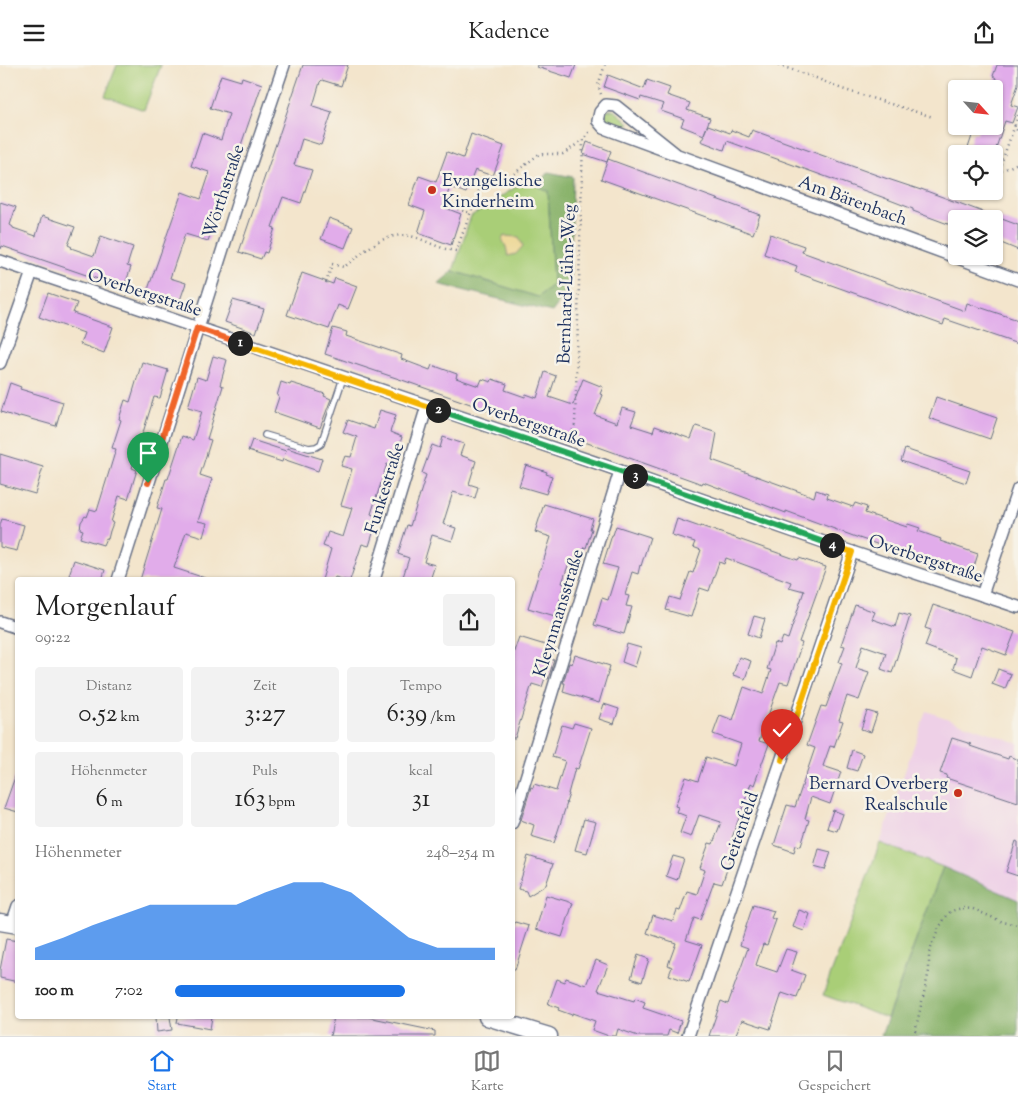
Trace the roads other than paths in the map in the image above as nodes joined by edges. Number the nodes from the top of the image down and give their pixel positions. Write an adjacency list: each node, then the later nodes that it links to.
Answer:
1 (284, 65): 6 (street, Wörthstraße)
2 (676, 154): 2 (street, Am Bärenbach); 5 (street, Am Bärenbach)
3 (0, 261): 4 (street, Overbergstraße)
4 (32, 272): 6 (street, Overbergstraße); 7 (street)
5 (1018, 280)
6 (197, 328): 8 (street, Overbergstraße); 14 (street, Wörthstraße)
7 (0, 363)
8 (344, 378): 9 (street, Overbergstraße); 10 (lane)
9 (427, 406): 11 (street, Overbergstraße); 15 (street, Funkestraße)
10 (265, 435)
11 (620, 471): 13 (street, Overbergstraße); 20 (street, Kleynmansstraße)
12 (1018, 489): 16 (street)
13 (852, 552): 16 (street, Overbergstraße); 23 (street, Geitenfeld)
14 (119, 577)
15 (375, 577)
16 (982, 595): 17 (street, Overbergstraße)
17 (1018, 607)
18 (0, 623): 19 (street)
19 (15, 627)
20 (515, 813)
21 (494, 1019): 22 (street)
22 (549, 1036)
23 (688, 1036)

